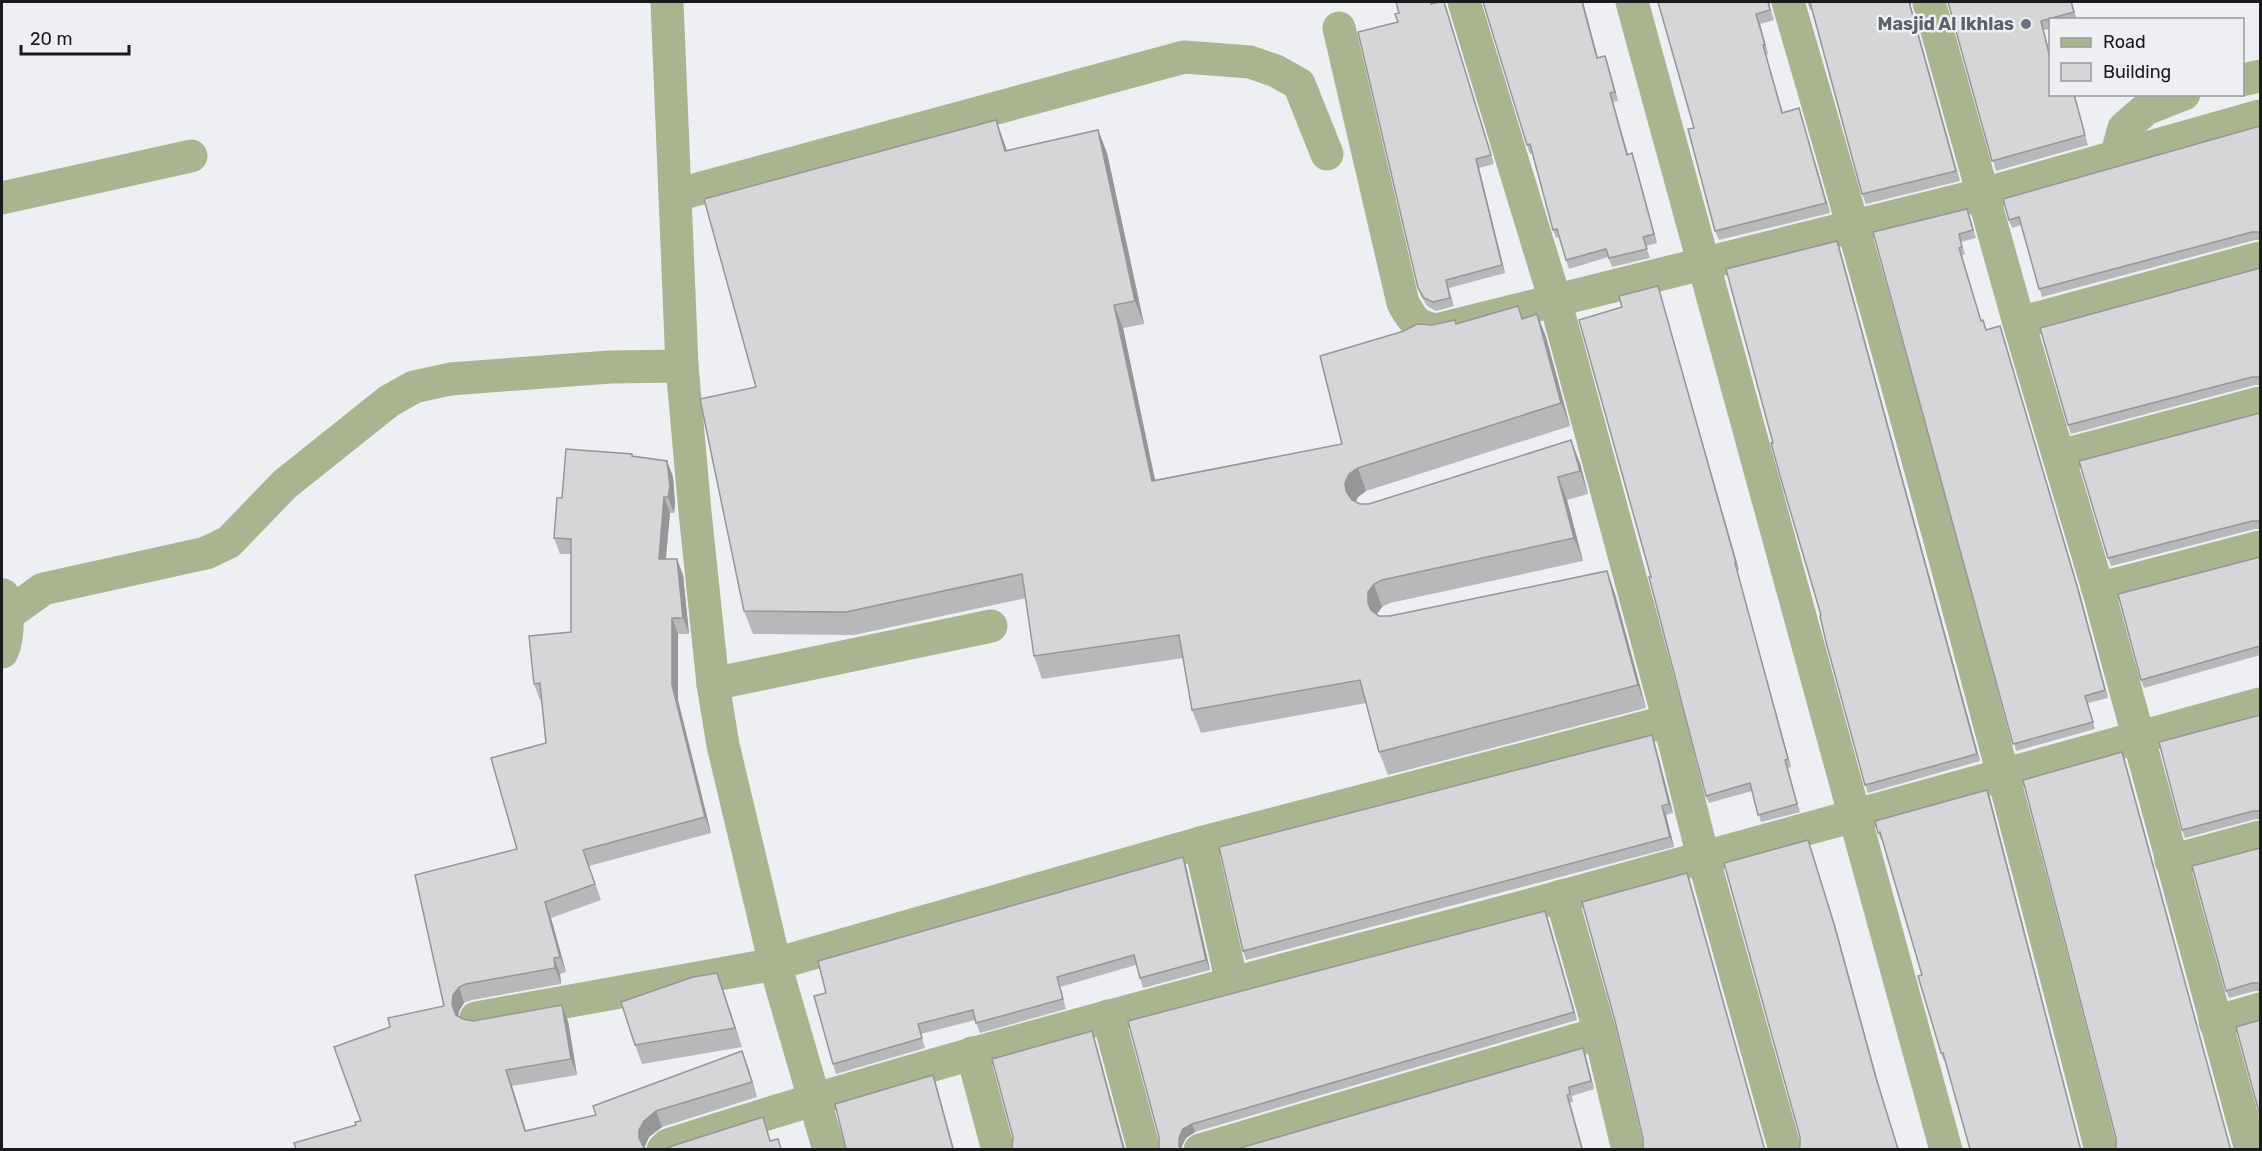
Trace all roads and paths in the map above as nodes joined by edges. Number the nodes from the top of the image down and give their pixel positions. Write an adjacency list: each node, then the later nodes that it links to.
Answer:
1 (667, 2): 15 (street)
2 (1464, 2): 20 (street)
3 (1632, 2): 19 (street)
4 (1788, 2): 17 (street)
5 (1929, 2): 14 (street)
6 (1339, 28): 20 (street)
7 (2260, 76): 8 (street)
8 (2244, 80)
9 (2179, 96): 13 (street)
10 (2260, 116): 13 (street)
11 (1327, 154): 15 (street)
12 (191, 156): 16 (street)
13 (2116, 157): 14 (street)
14 (1984, 194): 17 (street); 21 (street)
15 (676, 195): 22 (street)
16 (2, 198)
17 (1854, 226): 19 (street); 36 (street)
18 (2260, 258): 21 (street)
19 (1705, 263): 20 (street); 37 (street)
20 (1555, 300): 24 (street)
21 (2019, 323): 26 (street)
22 (682, 366): 29 (street); 32 (street)
23 (2260, 403): 26 (street)
24 (1592, 439): 25 (street); 34 (street)
25 (1559, 450)
26 (2060, 456): 28 (street)
27 (2260, 547): 28 (street)
28 (2098, 589): 35 (street)
29 (4, 603): 31 (street)
30 (991, 626): 32 (street)
31 (2, 652)
32 (714, 684): 43 (street)
33 (2260, 704): 35 (street)
34 (1669, 721): 39 (street); 40 (street)
35 (2139, 737): 36 (street); 41 (street)
36 (2005, 776): 37 (street); 61 (street)
37 (1854, 818): 40 (street); 60 (street)
38 (2260, 837): 41 (street)
39 (1200, 843): 43 (street); 44 (street)
40 (1703, 857): 42 (street); 59 (street)
41 (2171, 861): 48 (street)
42 (1561, 896): 44 (street); 49 (street)
43 (775, 964): 47 (street); 51 (street)
44 (1232, 983): 46 (street)
45 (2260, 1009): 48 (street)
46 (1108, 1016): 50 (street); 56 (street)
47 (476, 1018)
48 (2215, 1022): 52 (street)
49 (1600, 1033): 57 (street); 58 (street)
50 (972, 1053): 51 (street); 55 (street)
51 (814, 1098): 53 (street); 54 (street)
52 (2254, 1147)
53 (663, 1149)
54 (829, 1149)
55 (998, 1149)
56 (1144, 1149)
57 (1200, 1149)
58 (1628, 1149)
59 (1785, 1149)
60 (1946, 1149)
61 (2101, 1149)

